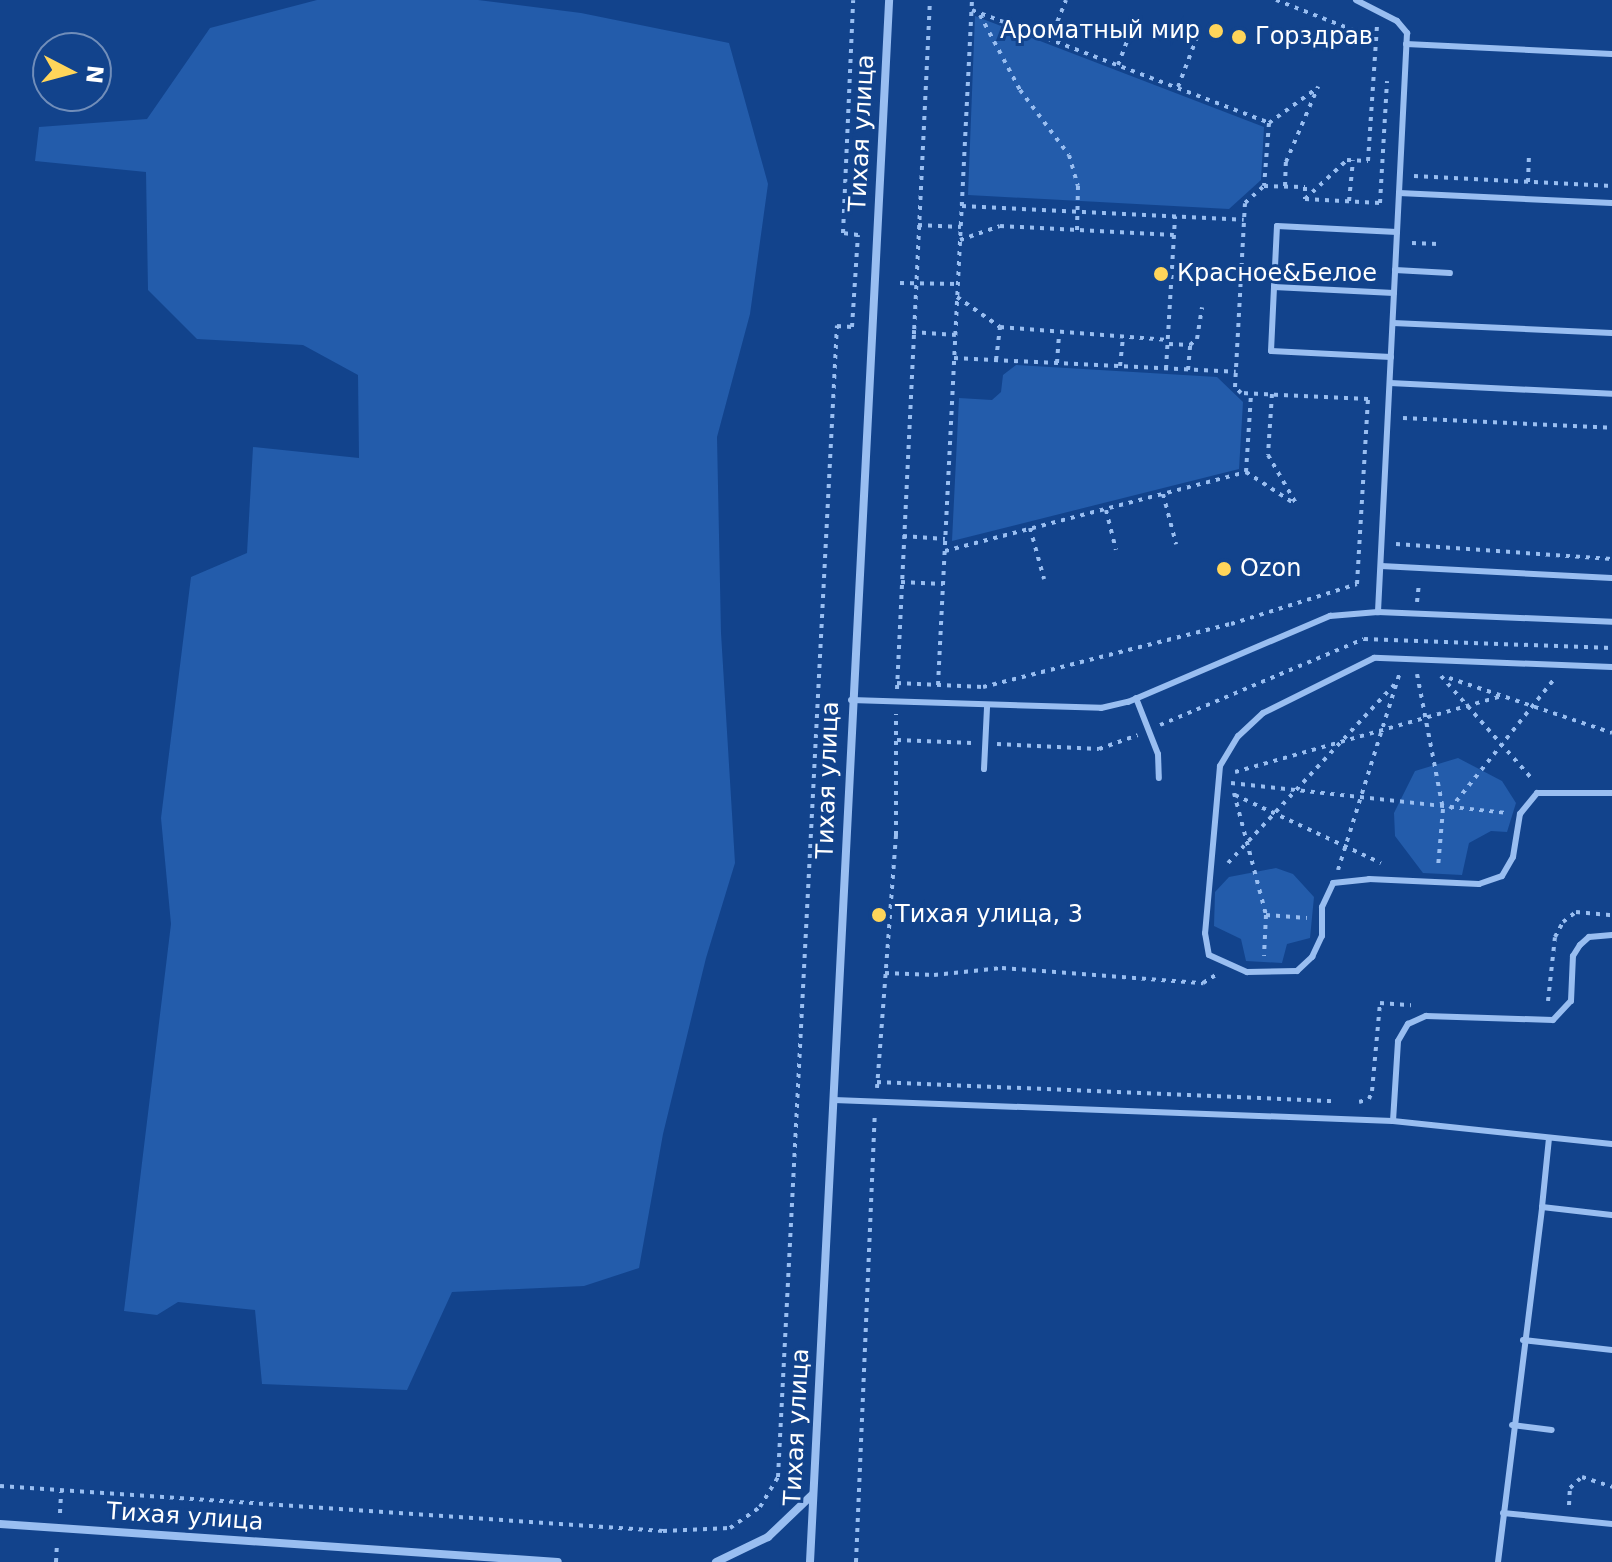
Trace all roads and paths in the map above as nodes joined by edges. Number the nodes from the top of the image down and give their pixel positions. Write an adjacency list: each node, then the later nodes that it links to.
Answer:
1 (853, 0): 167 (path)
2 (889, 0): 111 (street, Тихая улица)
3 (930, 0): 40 (path)
4 (972, 0): 8 (path)
5 (1066, 0): 14 (path)
6 (1276, 0): 13 (path)
7 (1356, 0): 15 (lane)
8 (972, 10): 9 (path); 36 (path)
9 (979, 13): 14 (path); 37 (path)
10 (1135, 20): 17 (path)
11 (1388, 28): 13 (path)
12 (1197, 37): 19 (path)
13 (1376, 39): 23 (path)
14 (1050, 40): 17 (path)
15 (1406, 44): 16 (lane); 26 (lane)
16 (1612, 54)
17 (1118, 65): 19 (path)
18 (1388, 65): 25 (path)
19 (1178, 88): 20 (path)
20 (1269, 123): 29 (path); 31 (path)
21 (1529, 156): 28 (path)
22 (1353, 160): 23 (path); 33 (path); 34 (path)
23 (1368, 161): 25 (path)
24 (1412, 161): 27 (path)
25 (1382, 162): 34 (path)
26 (1400, 175): 27 (path); 32 (lane)
27 (1411, 176): 28 (path)
28 (1528, 182): 30 (path)
29 (1264, 186): 31 (path); 39 (path)
30 (1612, 186)
31 (1285, 187): 33 (path)
32 (1399, 193): 35 (lane); 43 (lane)
33 (1305, 199): 34 (path)
34 (1349, 201)
35 (1612, 203)
36 (962, 206): 37 (path); 41 (path)
37 (1078, 211): 38 (path); 42 (path)
38 (1175, 216): 39 (path); 44 (path)
39 (1244, 220): 73 (path)
40 (918, 225): 41 (path); 51 (path)
41 (961, 227): 45 (path)
42 (1077, 230): 44 (path); 45 (path)
43 (1397, 232): 46 (lane); 53 (lane)
44 (1174, 235): 64 (path)
45 (960, 240): 52 (path)
46 (1397, 242): 47 (path); 48 (lane)
47 (1438, 244)
48 (1395, 270): 49 (lane); 54 (lane)
49 (1450, 273)
50 (900, 283): 51 (path)
51 (915, 283): 52 (path); 59 (path)
52 (958, 284): 55 (path)
53 (1274, 287): 54 (lane); 66 (lane)
54 (1394, 293): 57 (lane)
55 (957, 297): 58 (path); 62 (path)
56 (1202, 307): 65 (path)
57 (1393, 323): 61 (lane); 66 (lane)
58 (1000, 327): 60 (path); 68 (path)
59 (912, 332): 62 (path); 86 (path)
60 (1059, 333): 63 (path); 69 (path)
61 (1612, 333)
62 (956, 335): 67 (path)
63 (1123, 337): 64 (path); 70 (path)
64 (1169, 342): 65 (path); 71 (path)
65 (1190, 345): 72 (path)
66 (1391, 357): 74 (lane)
67 (954, 358): 68 (path); 88 (path)
68 (996, 360): 69 (path)
69 (1057, 363): 70 (path)
70 (1120, 366): 71 (path)
71 (1166, 369): 72 (path)
72 (1188, 370): 73 (path)
73 (1236, 372): 75 (path)
74 (1390, 383): 77 (lane); 93 (lane)
75 (1251, 393): 76 (path); 82 (path)
76 (1272, 394): 82 (path); 108 (path)
77 (1612, 394)
78 (1398, 408): 79 (path)
79 (1398, 417): 80 (path); 81 (path)
80 (1612, 428)
81 (1397, 432)
82 (1246, 472): 83 (path)
83 (1163, 494): 84 (path); 89 (path)
84 (1106, 509): 85 (path); 90 (path)
85 (1030, 528): 91 (path); 95 (path)
86 (903, 536): 88 (path); 96 (path)
87 (1392, 536): 92 (path)
88 (945, 539): 91 (path)
89 (1176, 544)
90 (1116, 550)
91 (945, 551): 97 (path)
92 (1612, 559)
93 (1381, 566): 94 (lane); 98 (lane)
94 (1612, 578)
95 (1044, 579)
96 (901, 582): 97 (path); 107 (path)
97 (943, 584): 108 (path)
98 (1378, 612): 99 (lane); 110 (lane)
99 (1612, 622)
100 (1612, 648): 118 (path)
101 (1410, 656): 102 (lane); 106 (path); 117 (path); 127 (lane)
102 (1423, 657): 103 (lane); 105 (path)
103 (1567, 664): 104 (lane); 115 (path)
104 (1612, 667)
105 (1439, 674): 109 (path); 114 (path)
106 (1398, 681): 119 (path); 122 (path)
107 (897, 683): 108 (path); 112 (path)
108 (938, 685): 113 (path)
109 (1502, 696): 114 (path); 115 (path)
110 (1136, 698): 116 (lane); 118 (lane)
111 (851, 700): 112 (lane); 154 (street, Тихая улица)
112 (896, 702): 113 (lane); 121 (path)
113 (937, 705): 116 (lane)
114 (1467, 706): 117 (path); 124 (path)
115 (1533, 706): 120 (path); 124 (path)
116 (987, 707): 123 (lane)
117 (1425, 718): 119 (path); 134 (path)
118 (1150, 730): 123 (path); 126 (lane)
119 (1382, 730): 122 (path); 132 (path)
120 (1612, 733)
121 (896, 740): 123 (path); 150 (path)
122 (1341, 742): 127 (path); 129 (path)
123 (985, 744): 125 (lane)
124 (1502, 745): 130 (path); 135 (path)
125 (984, 769)
126 (1159, 778)
127 (1217, 779): 128 (path); 143 (lane)
128 (1232, 783): 129 (path); 133 (path)
129 (1297, 788): 132 (path); 136 (path)
130 (1544, 792): 131 (lane); 137 (lane)
131 (1612, 793)
132 (1362, 794): 134 (path); 139 (path)
133 (1235, 795): 136 (path); 138 (path)
134 (1443, 809): 135 (path); 141 (path)
135 (1449, 810): 137 (path)
136 (1274, 813): 138 (path); 139 (path)
137 (1520, 814): 141 (lane)
138 (1247, 842): 143 (path); 144 (path)
139 (1345, 846): 140 (path); 142 (path)
140 (1408, 881): 141 (lane); 142 (lane)
141 (1437, 882)
142 (1333, 883): 146 (lane)
143 (1208, 884): 148 (lane)
144 (1266, 915): 146 (path); 149 (path)
145 (1612, 915): 152 (path)
146 (1322, 919): 149 (lane)
147 (1612, 935): 156 (lane)
148 (1228, 968): 149 (lane); 150 (path)
149 (1263, 972)
150 (885, 973): 153 (path)
151 (1425, 1005): 153 (path)
152 (1544, 1007)
153 (877, 1082): 155 (path)
154 (834, 1100): 155 (lane); 168 (street, Тихая улица)
155 (876, 1102): 156 (lane); 180 (path)
156 (1393, 1121): 157 (lane)
157 (1549, 1138): 158 (lane); 159 (lane)
158 (1612, 1144)
159 (1542, 1207): 160 (lane); 161 (lane)
160 (1612, 1215)
161 (1523, 1340): 162 (lane); 163 (lane)
162 (1612, 1350)
163 (1512, 1425): 164 (lane); 169 (lane)
164 (1552, 1430)
165 (0, 1486): 167 (path)
166 (1612, 1487): 171 (path)
167 (61, 1492): 170 (path)
168 (813, 1494): 178 (street); 179 (street, Тихая улица)
169 (1503, 1513): 171 (lane); 181 (lane)
170 (60, 1515)
171 (1568, 1520): 173 (lane)
172 (0, 1524): 175 (street, Тихая улица)
173 (1612, 1524)
174 (57, 1545): 176 (path)
175 (475, 1560): 177 (street, Тихая улица)
176 (56, 1562)
177 (558, 1562)
178 (716, 1562)
179 (810, 1562)
180 (856, 1562)
181 (1498, 1562)

